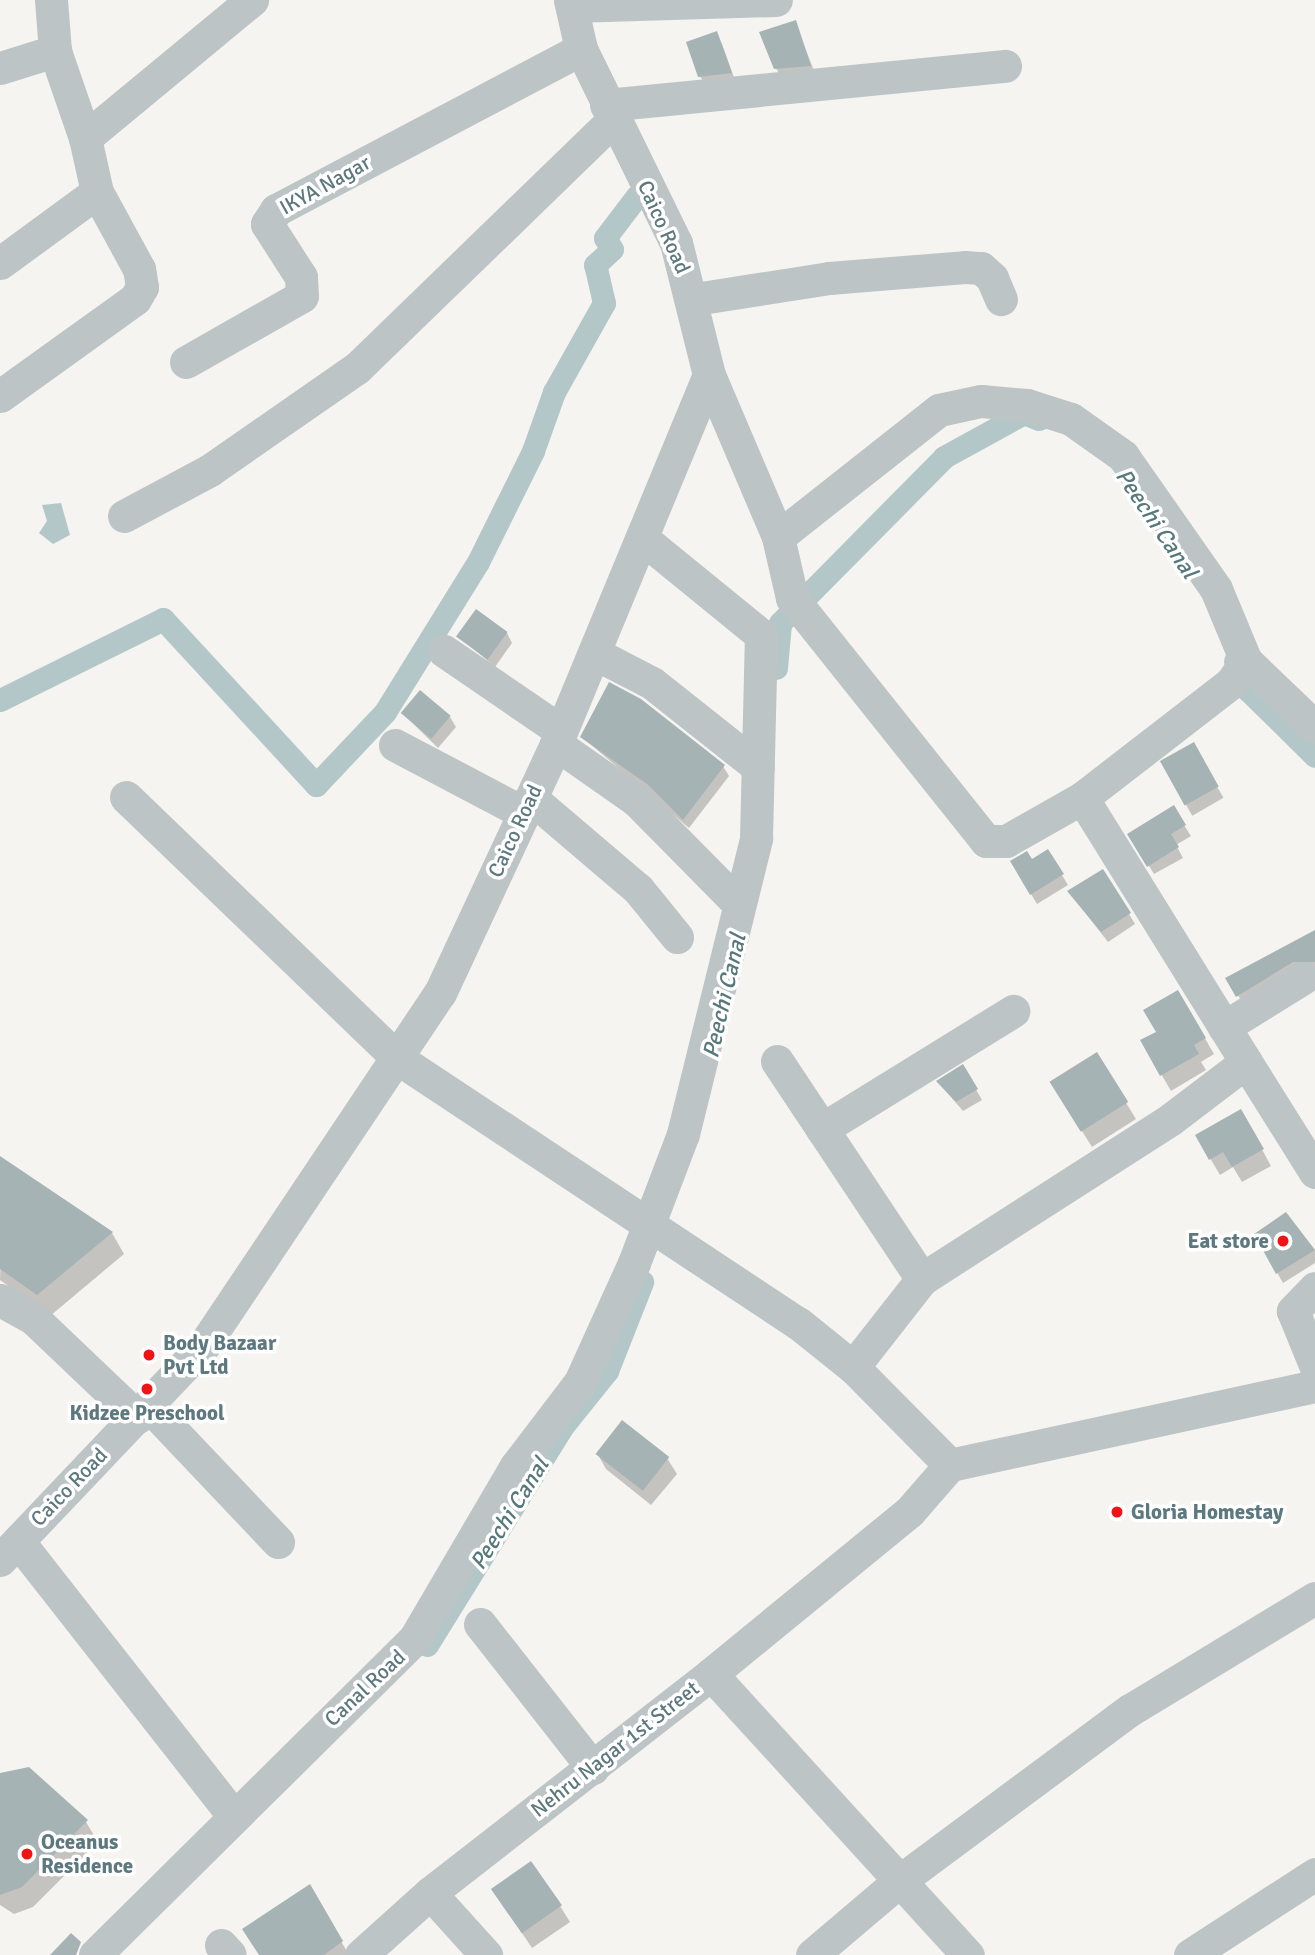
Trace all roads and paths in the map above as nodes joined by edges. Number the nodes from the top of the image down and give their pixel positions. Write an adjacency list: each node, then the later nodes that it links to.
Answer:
1 (51, 0): 6 (street)
2 (252, 0): 10 (street)
3 (776, 0): 4 (street)
4 (571, 3): 5 (street, Caico Road)
5 (581, 48): 9 (street, Caico Road); 15 (street, IKYA Nagar)
6 (55, 51): 8 (street); 10 (street)
7 (1005, 66): 9 (street)
8 (1, 68)
9 (610, 113): 13 (street, Caico Road); 18 (street)
10 (85, 138): 11 (street)
11 (97, 192): 12 (street); 17 (street)
12 (0, 263)
13 (695, 299): 14 (street); 16 (street, Caico Road)
14 (1001, 299)
15 (186, 362)
16 (709, 375): 19 (street); 20 (street, Caico Road)
17 (0, 396)
18 (124, 516)
19 (778, 537): 21 (street); 25 (street)
20 (642, 538): 22 (street); 24 (street, Caico Road)
21 (795, 602): 22 (street); 31 (street)
22 (761, 635): 29 (street, Canal Road)
23 (444, 651): 27 (street)
24 (594, 653): 27 (street, Caico Road); 29 (street)
25 (1238, 672): 26 (street); 31 (street)
26 (1315, 727)
27 (558, 737): 32 (street, Caico Road); 33 (street)
28 (395, 745): 32 (street)
29 (758, 767): 33 (street, Canal Road)
30 (126, 797): 38 (street)
31 (1082, 798): 37 (street)
32 (527, 806): 34 (street); 38 (street, Caico Road)
33 (739, 904): 44 (street, Canal Road)
34 (677, 937)
35 (1303, 978): 37 (street)
36 (1013, 1012): 41 (street)
37 (1224, 1027): 40 (street)
38 (397, 1058): 44 (street); 51 (street, Caico Road)
39 (777, 1061): 41 (street)
40 (1246, 1062): 42 (street); 45 (street)
41 (822, 1129): 45 (street)
42 (1307, 1135): 43 (street)
43 (1315, 1172)
44 (659, 1232): 49 (street); 59 (street, Canal Road)
45 (922, 1279): 49 (street)
46 (1315, 1287): 48 (street)
47 (0, 1300): 51 (street)
48 (1315, 1365)
49 (853, 1367): 52 (street)
50 (1315, 1386): 52 (street)
51 (142, 1411): 53 (street); 54 (street, Caico Road)
52 (950, 1465): 57 (street)
53 (278, 1542)
54 (9, 1550): 59 (street)
55 (1315, 1598): 61 (street)
56 (480, 1624): 58 (street)
57 (711, 1674): 58 (street, Nehru Nagar 1st Street); 61 (street, Nehru Nagar 1st Street)
58 (593, 1768): 62 (street, Nehru Nagar 1st Street)
59 (233, 1815): 63 (street, Canal Road)
60 (1315, 1874): 68 (street)
61 (898, 1882): 66 (street); 67 (street, Nehru Nagar 1st Street)
62 (430, 1893): 64 (street, Nehru Nagar 1st Street); 65 (street)
63 (95, 1955)
64 (361, 1955)
65 (486, 1955)
66 (812, 1955)
67 (968, 1955)
68 (1190, 1955)

